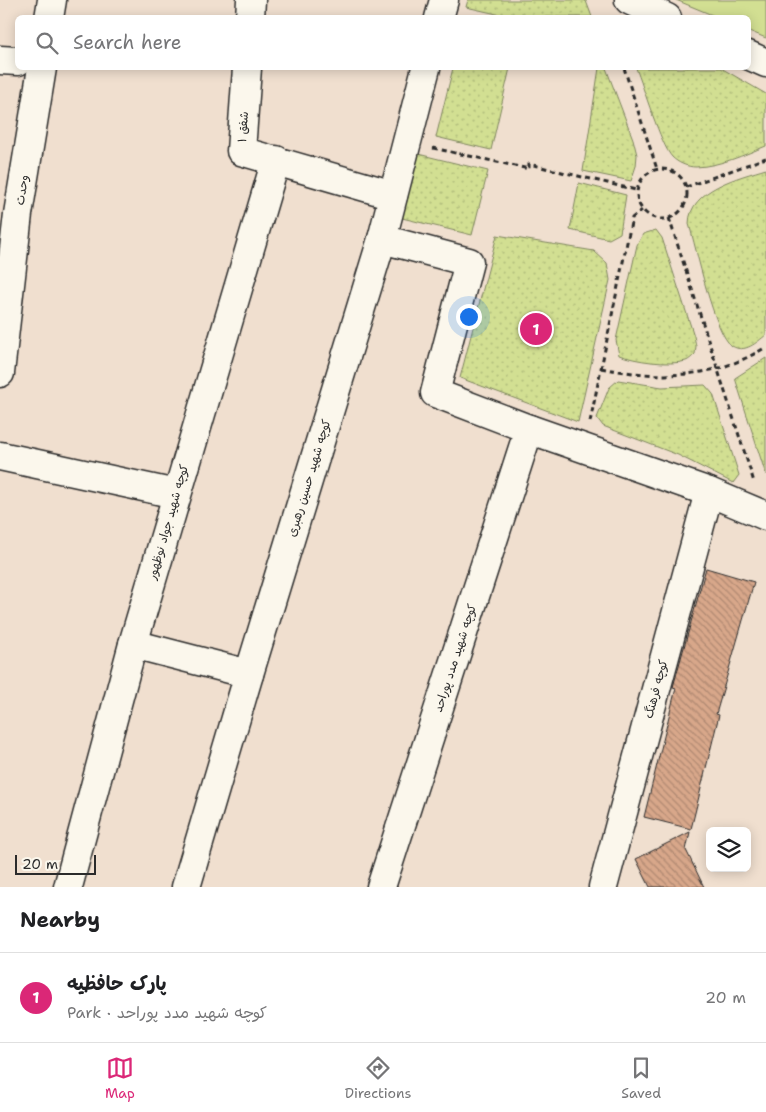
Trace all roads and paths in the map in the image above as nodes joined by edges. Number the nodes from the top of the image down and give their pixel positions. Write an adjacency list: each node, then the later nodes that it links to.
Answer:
1 (52, 0): 5 (street)
2 (251, 0): 6 (street)
3 (444, 0): 7 (street)
4 (629, 0): 8 (street)
5 (50, 15)
6 (250, 15)
7 (441, 15)
8 (661, 15)
9 (751, 56): 12 (street)
10 (0, 60): 11 (street)
11 (15, 61)
12 (766, 63)
13 (42, 70): 25 (street, وحدت)
14 (247, 70): 19 (street, شفق ۱)
15 (425, 70): 17 (street, کوچه شهید حسین رهبری)
16 (625, 70): 20 (path)
17 (407, 142): 22 (path); 23 (street, کوچه شهید حسین رهبری)
18 (766, 158): 21 (path)
19 (276, 160): 23 (street); 38 (street, کوچه شهید جواد نوظهور)
20 (658, 169): 21 (path); 22 (path)
21 (686, 187): 26 (path)
22 (636, 190): 24 (path)
23 (393, 195): 27 (street, کوچه شهید حسین رهبری)
24 (642, 210): 26 (path); 30 (path)
25 (9, 217): 28 (street, وحدت)
26 (669, 218): 31 (path)
27 (382, 239): 34 (street); 41 (street, کوچه شهید حسین رهبری)
28 (2, 338): 32 (street, وحدت)
29 (766, 347): 31 (path)
30 (601, 368): 31 (path); 33 (path)
31 (718, 369): 36 (path)
32 (0, 373)
33 (589, 422)
34 (529, 429): 37 (street); 44 (street, کوچه شهید مدد پوراحد)
35 (0, 456): 38 (street)
36 (757, 491)
37 (709, 492): 39 (street); 45 (street, کوچه فرهنگ)
38 (176, 494): 40 (street, کوچه شهید جواد نوظهور)
39 (766, 516)
40 (133, 644): 41 (street); 42 (street, کوچه شهید جواد نوظهور)
41 (249, 674): 43 (street, کوچه شهید حسین رهبری)
42 (68, 887)
43 (186, 887)
44 (381, 887)
45 (603, 887)

